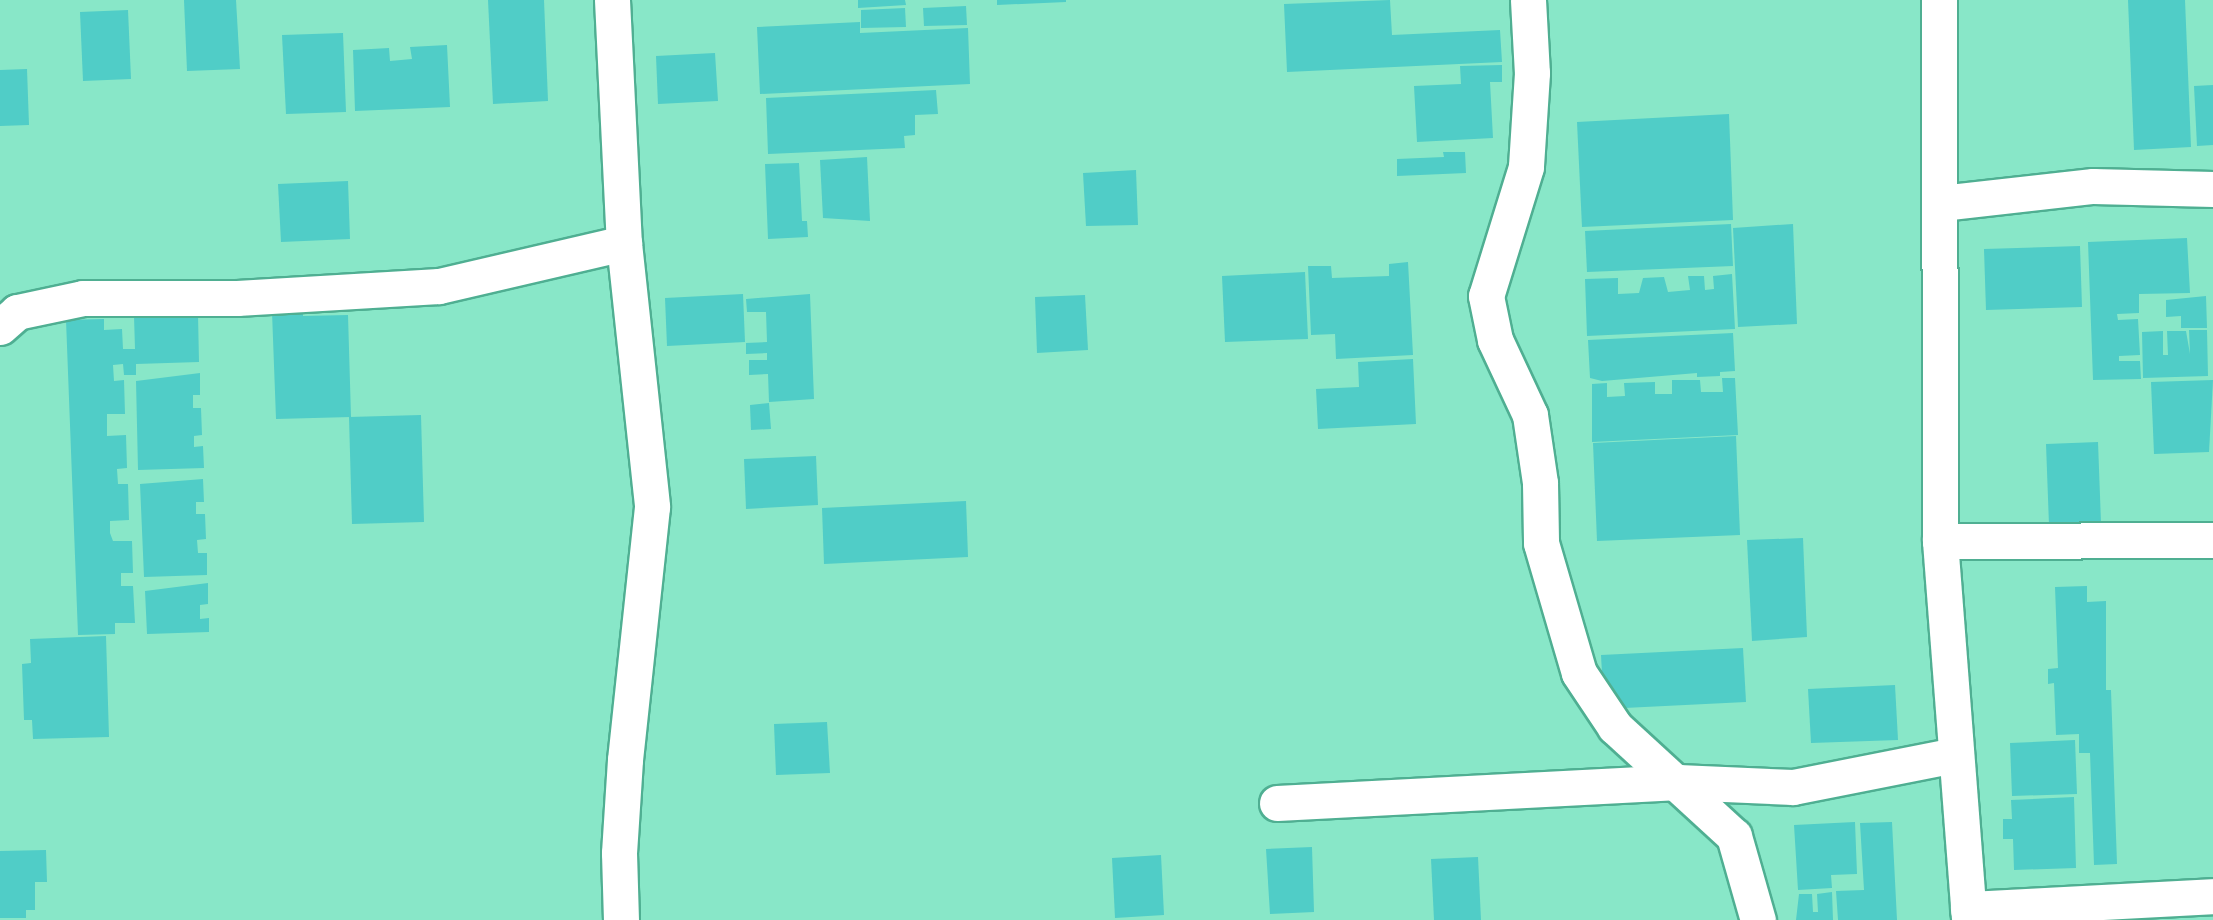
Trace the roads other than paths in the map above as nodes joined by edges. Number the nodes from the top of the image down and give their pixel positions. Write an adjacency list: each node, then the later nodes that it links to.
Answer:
1 (612, 0): 6 (street)
2 (1528, 0): 11 (street)
3 (1940, 0): 5 (street)
4 (2213, 189): 5 (street)
5 (1941, 203): 9 (street)
6 (624, 243): 7 (street); 15 (street)
7 (0, 327)
8 (2213, 540): 9 (street)
9 (1940, 541): 10 (street)
10 (1955, 755): 11 (street); 14 (street)
11 (1678, 782): 12 (street); 16 (street)
12 (1277, 803)
13 (2213, 896): 14 (street)
14 (1968, 914)
15 (621, 920)
16 (1758, 920)

